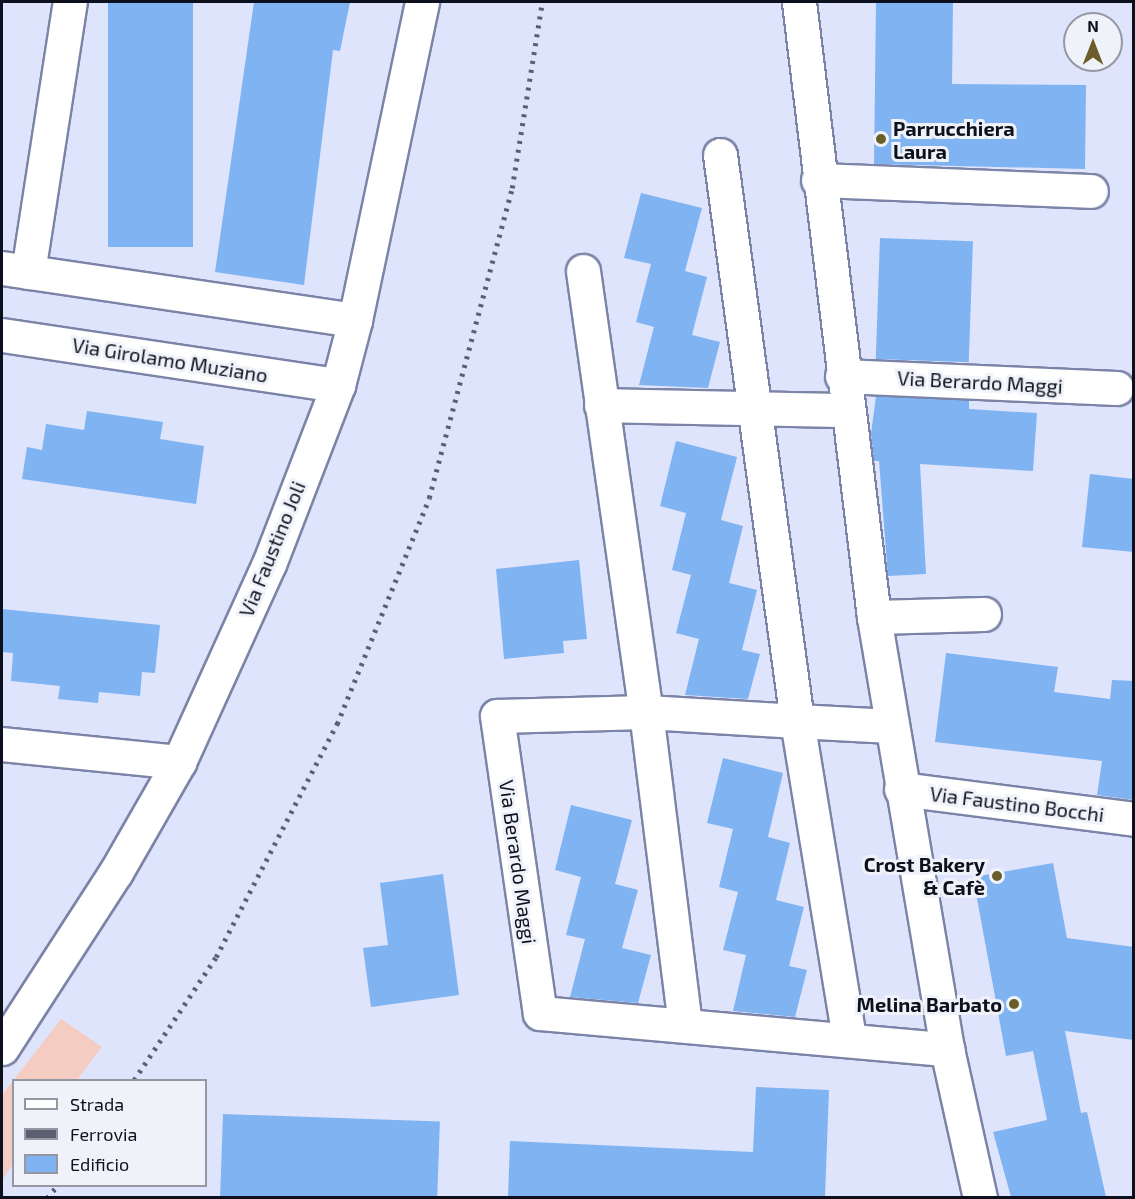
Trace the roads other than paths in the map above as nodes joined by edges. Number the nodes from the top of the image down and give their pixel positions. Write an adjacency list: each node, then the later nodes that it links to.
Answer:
1 (70, 2): 7 (street)
2 (422, 2): 9 (street, Via Faustino Joli)
3 (799, 2): 5 (street)
4 (720, 154): 15 (street)
5 (818, 180): 6 (street); 11 (street)
6 (1091, 191)
7 (15, 270): 9 (street)
8 (583, 271): 14 (street)
9 (355, 320): 12 (street, Via Faustino Joli)
10 (2, 335): 12 (street, Via Girolamo Muziano)
11 (842, 376): 13 (street, Via Berardo Maggi); 16 (street)
12 (338, 385): 23 (street, Via Faustino Joli)
13 (1117, 388)
14 (601, 405): 15 (street); 19 (street)
15 (751, 405): 16 (street); 20 (street)
16 (847, 410): 18 (street)
17 (984, 614): 18 (street)
18 (874, 617): 21 (street)
19 (646, 712): 20 (street, Via Berardo Maggi); 26 (street); 26 (street, Via Berardo Maggi)
20 (797, 721): 21 (street, Via Berardo Maggi); 27 (street)
21 (891, 726): 24 (street)
22 (2, 744): 23 (street)
23 (179, 762): 28 (street, Via Faustino Joli)
24 (901, 789): 25 (street, Via Faustino Bocchi); 29 (street)
25 (1134, 819)
26 (685, 1024): 27 (street, Via Berardo Maggi)
27 (849, 1038): 29 (street, Via Berardo Maggi)
28 (2, 1048)
29 (947, 1049): 30 (street)
30 (980, 1197)

